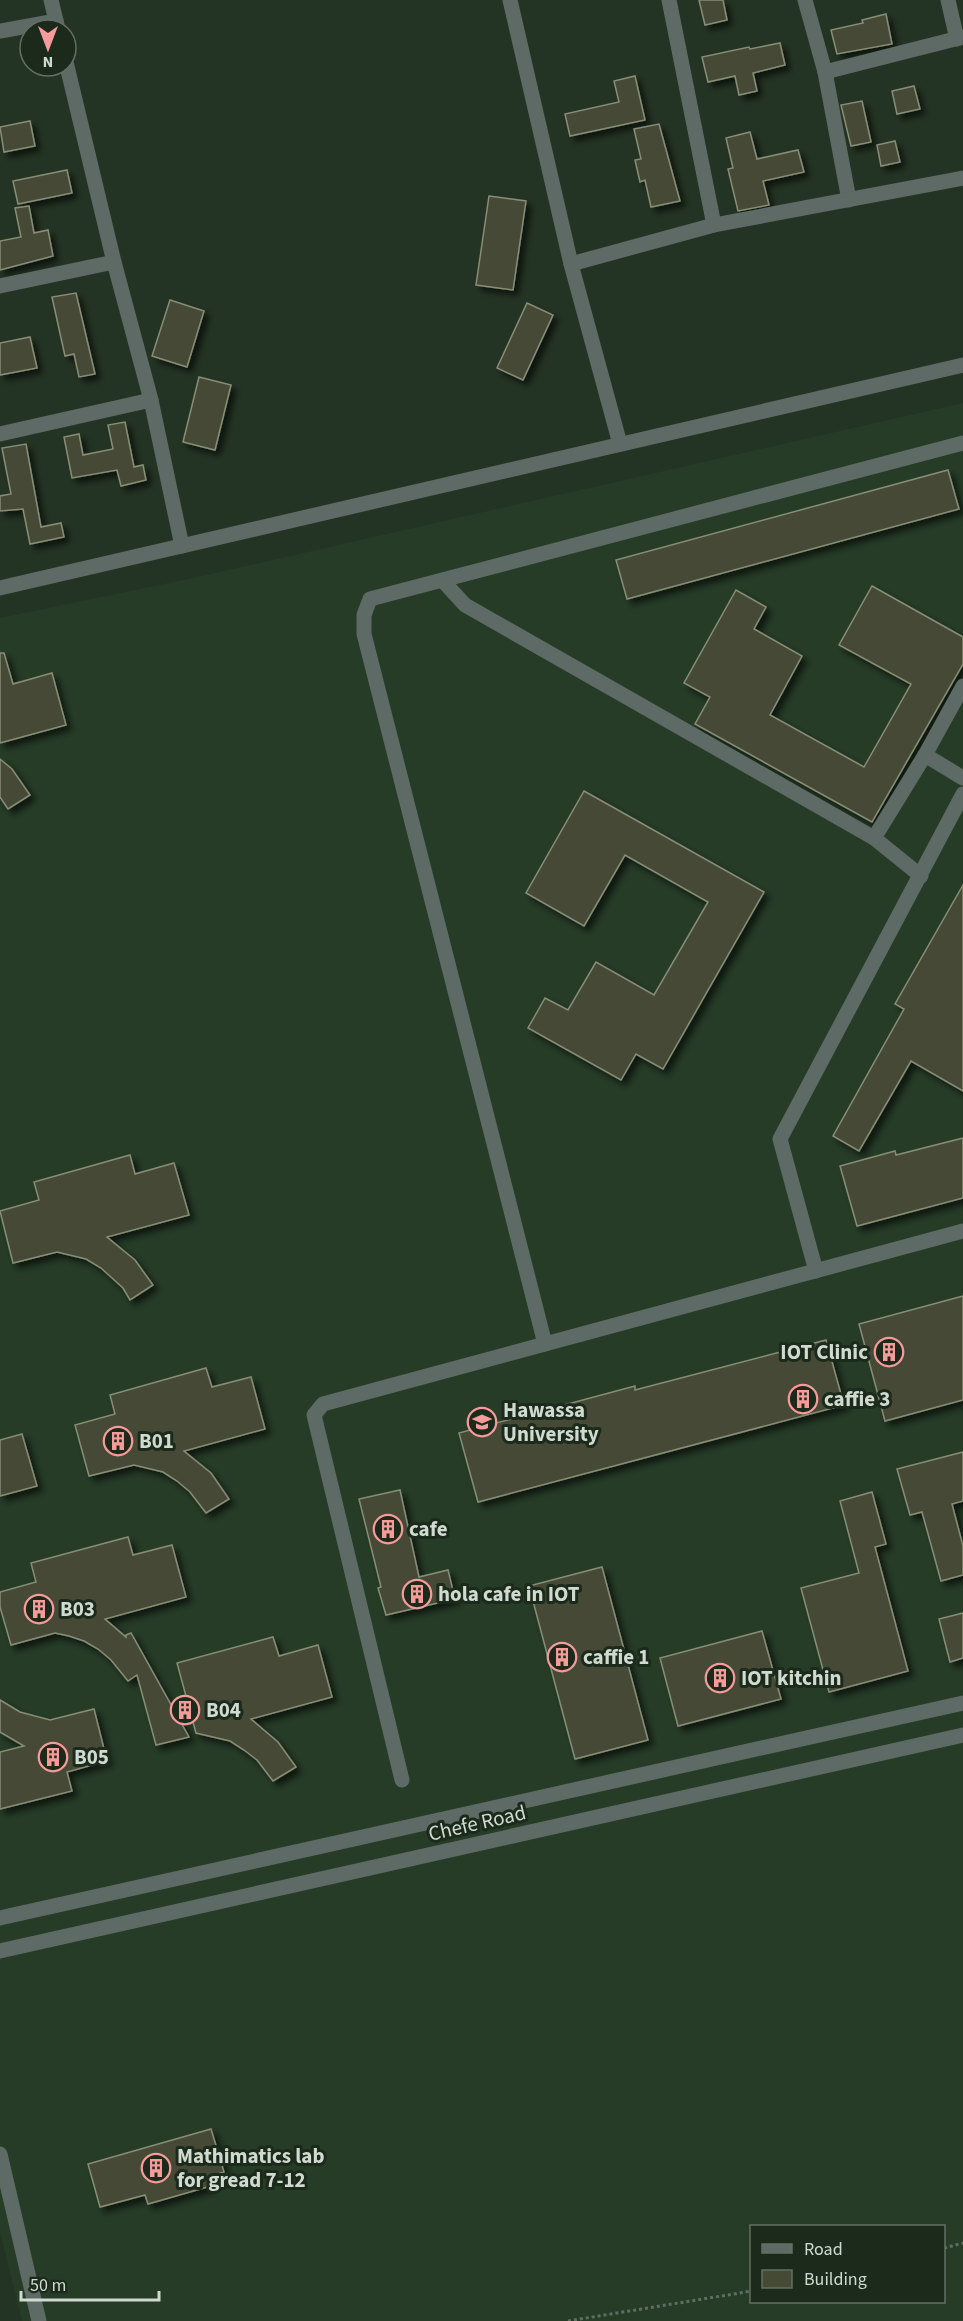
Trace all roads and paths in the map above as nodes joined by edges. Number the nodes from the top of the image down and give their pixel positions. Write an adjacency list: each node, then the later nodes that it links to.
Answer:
1 (51, 0): 6 (street)
2 (510, 0): 16 (street)
3 (669, 0): 14 (street)
4 (805, 0): 10 (street)
5 (948, 0): 9 (street)
6 (55, 18)
7 (18, 29): 8 (street)
8 (0, 31)
9 (960, 38): 10 (street)
10 (825, 72): 13 (street)
11 (70, 78): 15 (street)
12 (963, 178): 13 (street)
13 (849, 200): 14 (street)
14 (714, 225): 16 (street)
15 (114, 262): 17 (street); 19 (street)
16 (572, 264): 22 (street)
17 (0, 286)
18 (963, 365): 22 (street)
19 (151, 400): 20 (street); 23 (street)
20 (0, 434)
21 (963, 443): 24 (street)
22 (620, 444): 23 (street)
23 (182, 546): 25 (street)
24 (443, 581): 30 (street); 34 (street)
25 (0, 588)
26 (963, 686): 27 (street)
27 (925, 756): 28 (street); 30 (street)
28 (963, 778)
29 (963, 794): 31 (street)
30 (874, 838): 31 (street)
31 (921, 876): 33 (street)
32 (963, 1232): 33 (street)
33 (816, 1271): 34 (street)
34 (545, 1344): 37 (street)
35 (963, 1703): 38 (street, Chefe Road)
36 (963, 1735): 39 (street, Chefe Road)
37 (402, 1780)
38 (0, 1918)
39 (0, 1951)
40 (0, 2154): 44 (street)
41 (963, 2243): 42 (path)
42 (945, 2248)
43 (750, 2291): 45 (path)
44 (39, 2321)
45 (568, 2321)

